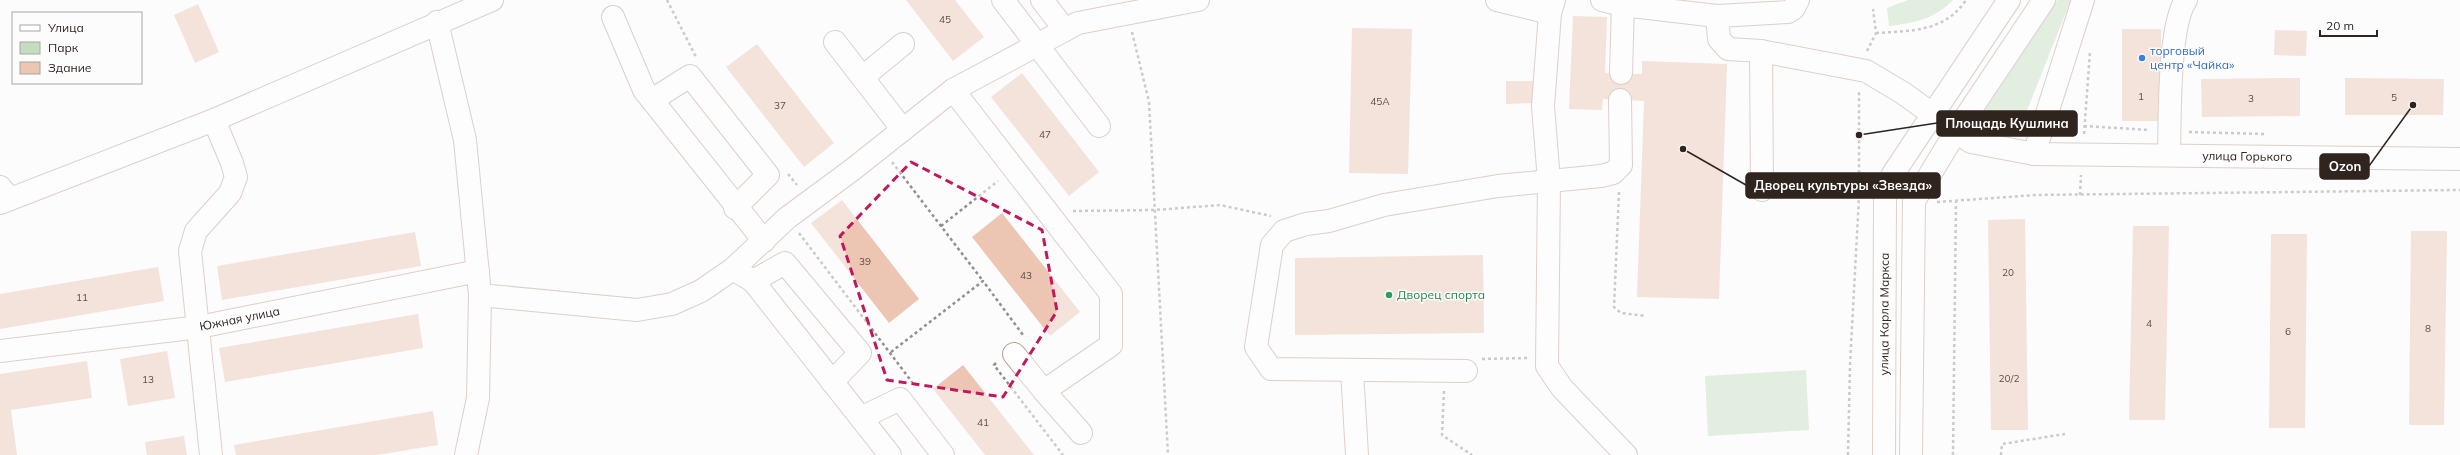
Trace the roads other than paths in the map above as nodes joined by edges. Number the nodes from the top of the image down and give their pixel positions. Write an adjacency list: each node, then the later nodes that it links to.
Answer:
1 (492, 0): 16 (main road)
2 (1004, 0): 20 (main road)
3 (1042, 0): 17 (main road)
4 (1198, 0): 17 (main road)
5 (1498, 0): 13 (main road)
6 (1602, 0): 12 (main road)
7 (1798, 0): 14 (main road)
8 (2009, 0): 27 (main road, улица Карла Маркса)
9 (2044, 0): 31 (main road)
10 (2082, 0): 32 (main road)
11 (2186, 0): 33 (main road)
12 (1623, 5): 14 (main road); 22 (main road)
13 (1552, 7): 35 (main road)
14 (1717, 16): 21 (main road, улица Горького)
15 (613, 17): 25 (main road)
16 (438, 22): 28 (main road); 41 (main road)
17 (1065, 30): 20 (main road)
18 (835, 42): 23 (main road)
19 (903, 44): 23 (main road)
20 (1037, 45): 24 (main road); 29 (main road)
21 (1761, 51): 27 (main road, улица Горького); 36 (main road)
22 (1621, 73)
23 (863, 77): 30 (main road)
24 (953, 90): 30 (main road); 50 (main road)
25 (652, 100): 38 (main road); 38 (main road)
26 (1620, 100): 35 (main road)
27 (1933, 114): 31 (main road, улица Горького); 59 (main road, улица Карла Маркса)
28 (214, 120): 37 (main road); 44 (main road)
29 (1099, 126)
30 (903, 130): 39 (main road)
31 (1956, 133): 32 (main road, улица Горького); 60 (main road)
32 (2034, 154): 33 (main road, улица Горького)
33 (2169, 155): 34 (main road, улица Горького)
34 (2460, 159)
35 (1549, 181): 48 (main road); 58 (main road)
36 (1762, 190)
37 (3, 196)
38 (735, 208): 39 (main road)
39 (764, 241): 40 (main road)
40 (733, 269): 42 (main road); 43 (main road)
41 (478, 271): 43 (main road); 44 (main road, Южная улица)
42 (753, 281): 49 (main road); 49 (main road)
43 (480, 296): 54 (main road)
44 (198, 327): 46 (main road, Южная улица); 53 (main road)
45 (1021, 348): 50 (main road)
46 (0, 350)
47 (1464, 367): 48 (main road)
48 (1352, 370): 57 (main road)
49 (832, 382): 51 (main road)
50 (1044, 391): 52 (main road)
51 (861, 418): 55 (main road); 56 (main road)
52 (1081, 433)
53 (211, 455)
54 (466, 455)
55 (890, 455)
56 (943, 455)
57 (1357, 455)
58 (1626, 455)
59 (1884, 455)
60 (1911, 455)

